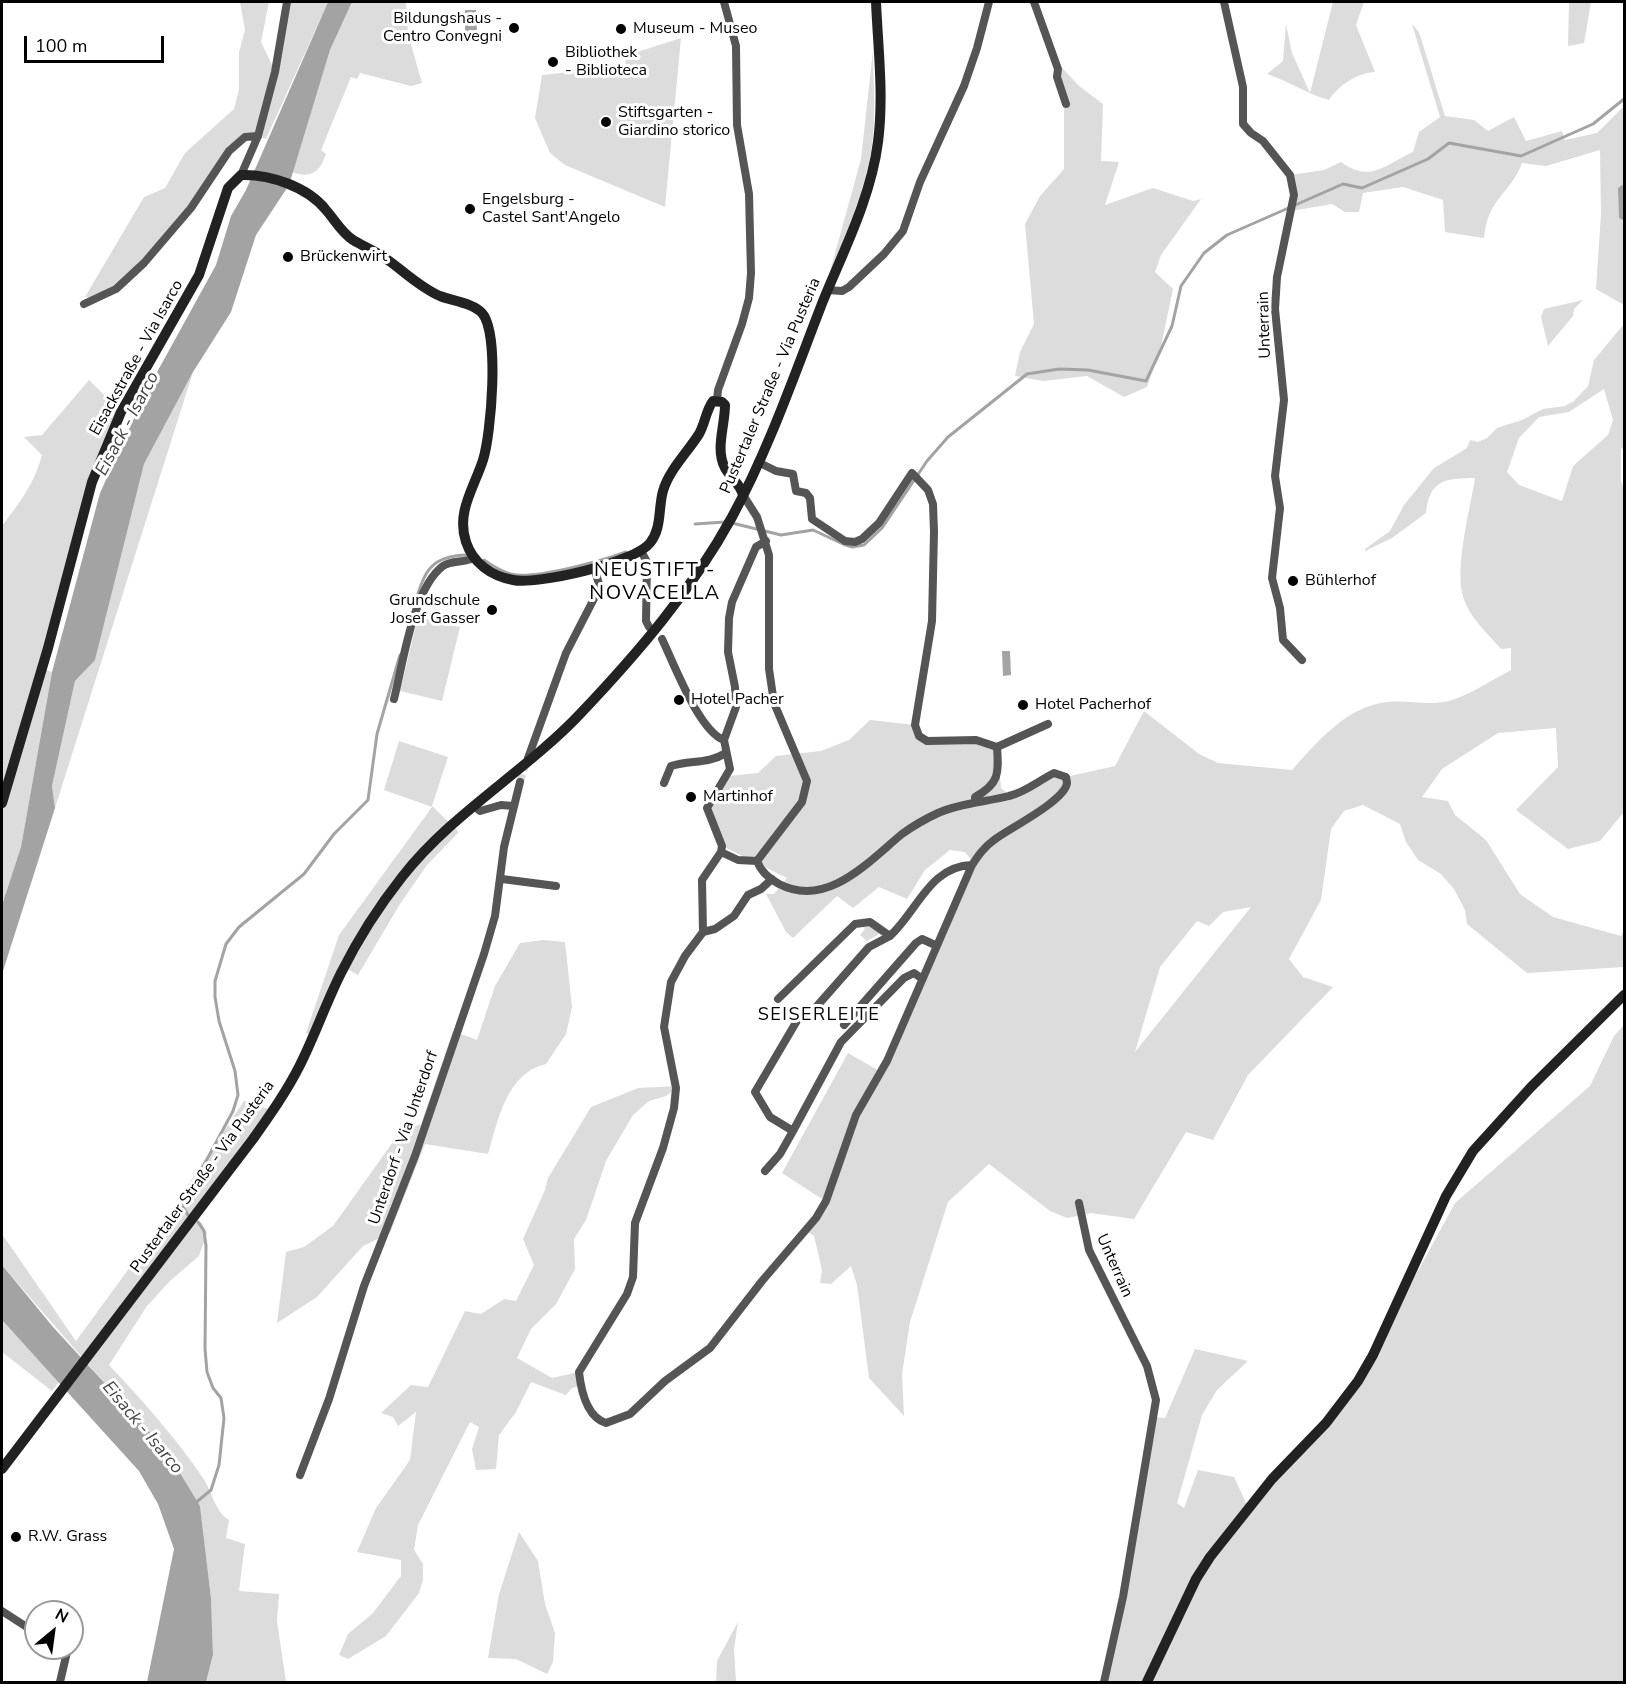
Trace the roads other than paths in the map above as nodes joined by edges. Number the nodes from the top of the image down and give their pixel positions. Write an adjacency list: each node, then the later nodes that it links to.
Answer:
1 (287, 2): 8 (street, Eisackstraße - Via Isarco)
2 (724, 2): 12 (street)
3 (876, 2): 10 (street, Pustertaler Straße - Via Pusteria)
4 (989, 2): 10 (street)
5 (1034, 2): 7 (street)
6 (1224, 2): 21 (street, Unterrain)
7 (1066, 104)
8 (258, 136): 9 (street, Eisackstraße - Via Isarco); 11 (street)
9 (244, 175): 17 (street); 31 (street, Eisackstraße - Via Isarco)
10 (828, 290): 13 (street, Pustertaler Straße - Via Pusteria)
11 (84, 304)
12 (717, 400): 14 (street); 16 (street)
13 (758, 462): 14 (street, Pustertaler Straße - Via Pusteria); 25 (street)
14 (743, 495): 15 (street); 32 (street, Pustertaler Straße - Via Pusteria)
15 (766, 541): 24 (street); 35 (street)
16 (640, 552): 18 (street); 19 (street)
17 (474, 558): 18 (street); 22 (street)
18 (594, 567): 27 (street)
19 (649, 627)
20 (662, 639): 24 (street)
21 (1302, 660)
22 (394, 699)
23 (1048, 724): 25 (street)
24 (723, 740): 26 (street)
25 (997, 747): 30 (street)
26 (726, 753): 29 (street); 34 (street)
27 (528, 758)
28 (520, 782): 33 (street, Unterdorf - Via Unterdorf)
29 (664, 783)
30 (975, 802): 36 (street); 38 (street)
31 (2, 803)
32 (474, 806): 33 (street); 52 (street, Pustertaler Straße - Via Pusteria)
33 (513, 806): 37 (street, Unterdorf - Via Unterdorf)
34 (721, 852): 35 (street); 40 (street)
35 (757, 861): 38 (street)
36 (972, 865): 41 (street); 42 (street)
37 (502, 879): 39 (street); 53 (street, Unterdorf - Via Unterdorf)
38 (772, 879): 40 (street)
39 (556, 886)
40 (703, 932): 43 (street)
41 (890, 936): 45 (street); 46 (street)
42 (935, 945): 43 (street); 48 (street)
43 (921, 978): 49 (street)
44 (1624, 995): 59 (street)
45 (778, 999)
46 (810, 1014)
47 (798, 1019): 49 (street)
48 (844, 1025)
49 (793, 1131): 50 (street)
50 (765, 1172)
51 (1079, 1203): 58 (street, Unterrain)
52 (2, 1469)
53 (300, 1474)
54 (2, 1611): 55 (street)
55 (24, 1625)
56 (65, 1660): 57 (street)
57 (60, 1683)
58 (1104, 1683)
59 (1148, 1683)

